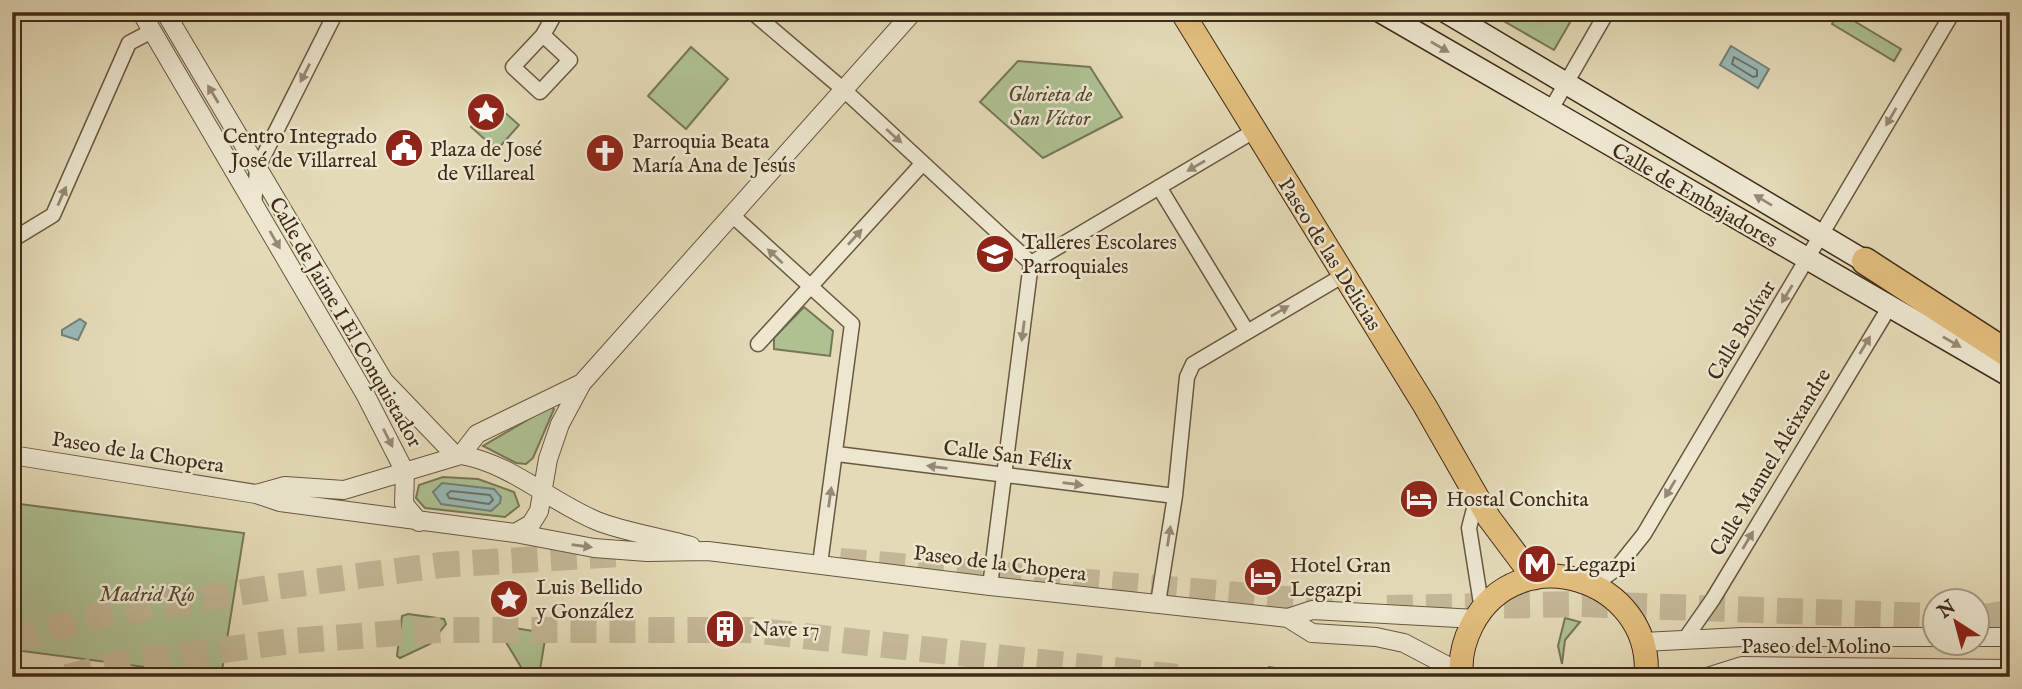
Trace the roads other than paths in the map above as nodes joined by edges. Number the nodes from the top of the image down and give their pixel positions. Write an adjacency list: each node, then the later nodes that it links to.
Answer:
1 (141, 12): 12 (street, Calle de Jaime I El Conquistador)
2 (165, 12): 19 (street, Calle de Jaime I El Conquistador, one-way to 2)
3 (336, 12): 19 (street, one-way to 19)
4 (752, 12): 15 (street)
5 (913, 12): 15 (street)
6 (1182, 12): 17 (main road, Paseo de las Delicias)
7 (1381, 12): 16 (main road, Calle de Embajadores, one-way to 16)
8 (1446, 12): 14 (main road, Calle de Embajadores)
9 (1607, 12): 14 (street)
10 (1953, 12): 23 (street, Calle Bolívar, one-way to 23)
11 (552, 16): 13 (street)
12 (152, 31): 21 (street, Calle de Jaime I El Conquistador); 24 (street, one-way to 12)
13 (543, 35)
14 (1566, 83): 16 (street); 23 (main road, Calle de Embajadores, one-way to 14)
15 (844, 90): 18 (street, one-way to 18); 22 (street)
16 (1550, 111): 25 (main road, Calle de Embajadores)
17 (1254, 131): 20 (street, one-way to 20); 28 (main road, Paseo de las Delicias)
18 (923, 163): 27 (street); 29 (street, one-way to 18)
19 (257, 169): 21 (street); 39 (street, Calle de Jaime I El Conquistador)
20 (1159, 187): 27 (street); 31 (street)
21 (254, 206): 40 (street, Calle de Jaime I El Conquistador, one-way to 40)
22 (732, 215): 29 (street, one-way to 22); 36 (street)
23 (1822, 235): 25 (street, Calle Bolívar); 26 (main road, Calle de Embajadores)
24 (12, 240)
25 (1807, 260): 30 (main road, Calle de Embajadores); 51 (street, Calle Bolívar, one-way to 51)
26 (1865, 261): 32 (main road, Calle de Embajadores); 34 (highway)
27 (1031, 263): 41 (street, one-way to 41)
28 (1344, 275): 31 (street, one-way to 28); 45 (main road, Paseo de las Delicias)
29 (809, 288): 33 (street); 37 (street)
30 (1890, 306): 35 (main road, Calle de Embajadores, one-way to 35); 59 (street, Calle Manuel Aleixandre, one-way to 30)
31 (1246, 330): 44 (street)
32 (2010, 340)
33 (758, 344)
34 (2010, 355)
35 (2010, 376)
36 (582, 383): 39 (street); 42 (street)
37 (836, 454): 41 (street, Calle San Félix, one-way to 37); 49 (street, one-way to 37)
38 (12, 455): 43 (street, Paseo de la Chopera)
39 (457, 455): 40 (street, Paseo de la Chopera); 42 (street, Paseo de la Chopera)
40 (405, 472): 43 (street, Paseo de la Chopera); 46 (street)
41 (1005, 476): 44 (street, Calle San Félix, one-way to 44); 52 (street)
42 (540, 490): 47 (street); 48 (street, Paseo de la Chopera)
43 (256, 494): 46 (street, Paseo de la Chopera)
44 (1175, 496): 53 (street, one-way to 44)
45 (1477, 497): 50 (main road, Paseo de las Delicias); 54 (street)
46 (419, 522): 47 (street, Paseo de la Chopera)
47 (515, 533): 48 (street, Paseo de la Chopera, one-way to 48)
48 (708, 551): 49 (street, Paseo de la Chopera)
49 (820, 564): 52 (street, Paseo de la Chopera)
50 (1534, 578): 51 (main road); 54 (main road)
51 (1594, 585): 60 (main road)
52 (990, 586): 53 (street, Paseo de la Chopera)
53 (1158, 603): 55 (street, Paseo de la Chopera)
54 (1478, 614): 55 (street, Paseo de la Chopera); 63 (main road)
55 (1288, 618): 63 (street, Paseo de la Chopera)
56 (1920, 637): 59 (street, Paseo del Molino)
57 (1990, 637): 58 (street)
58 (2010, 637)
59 (1685, 639): 60 (street, Paseo del Molino)
60 (1643, 642): 64 (main road)
61 (2010, 669): 62 (street, Paseo del Molino)
62 (1969, 673): 65 (street, Paseo del Molino)
63 (1461, 675)
64 (1646, 677)
65 (1707, 677)

